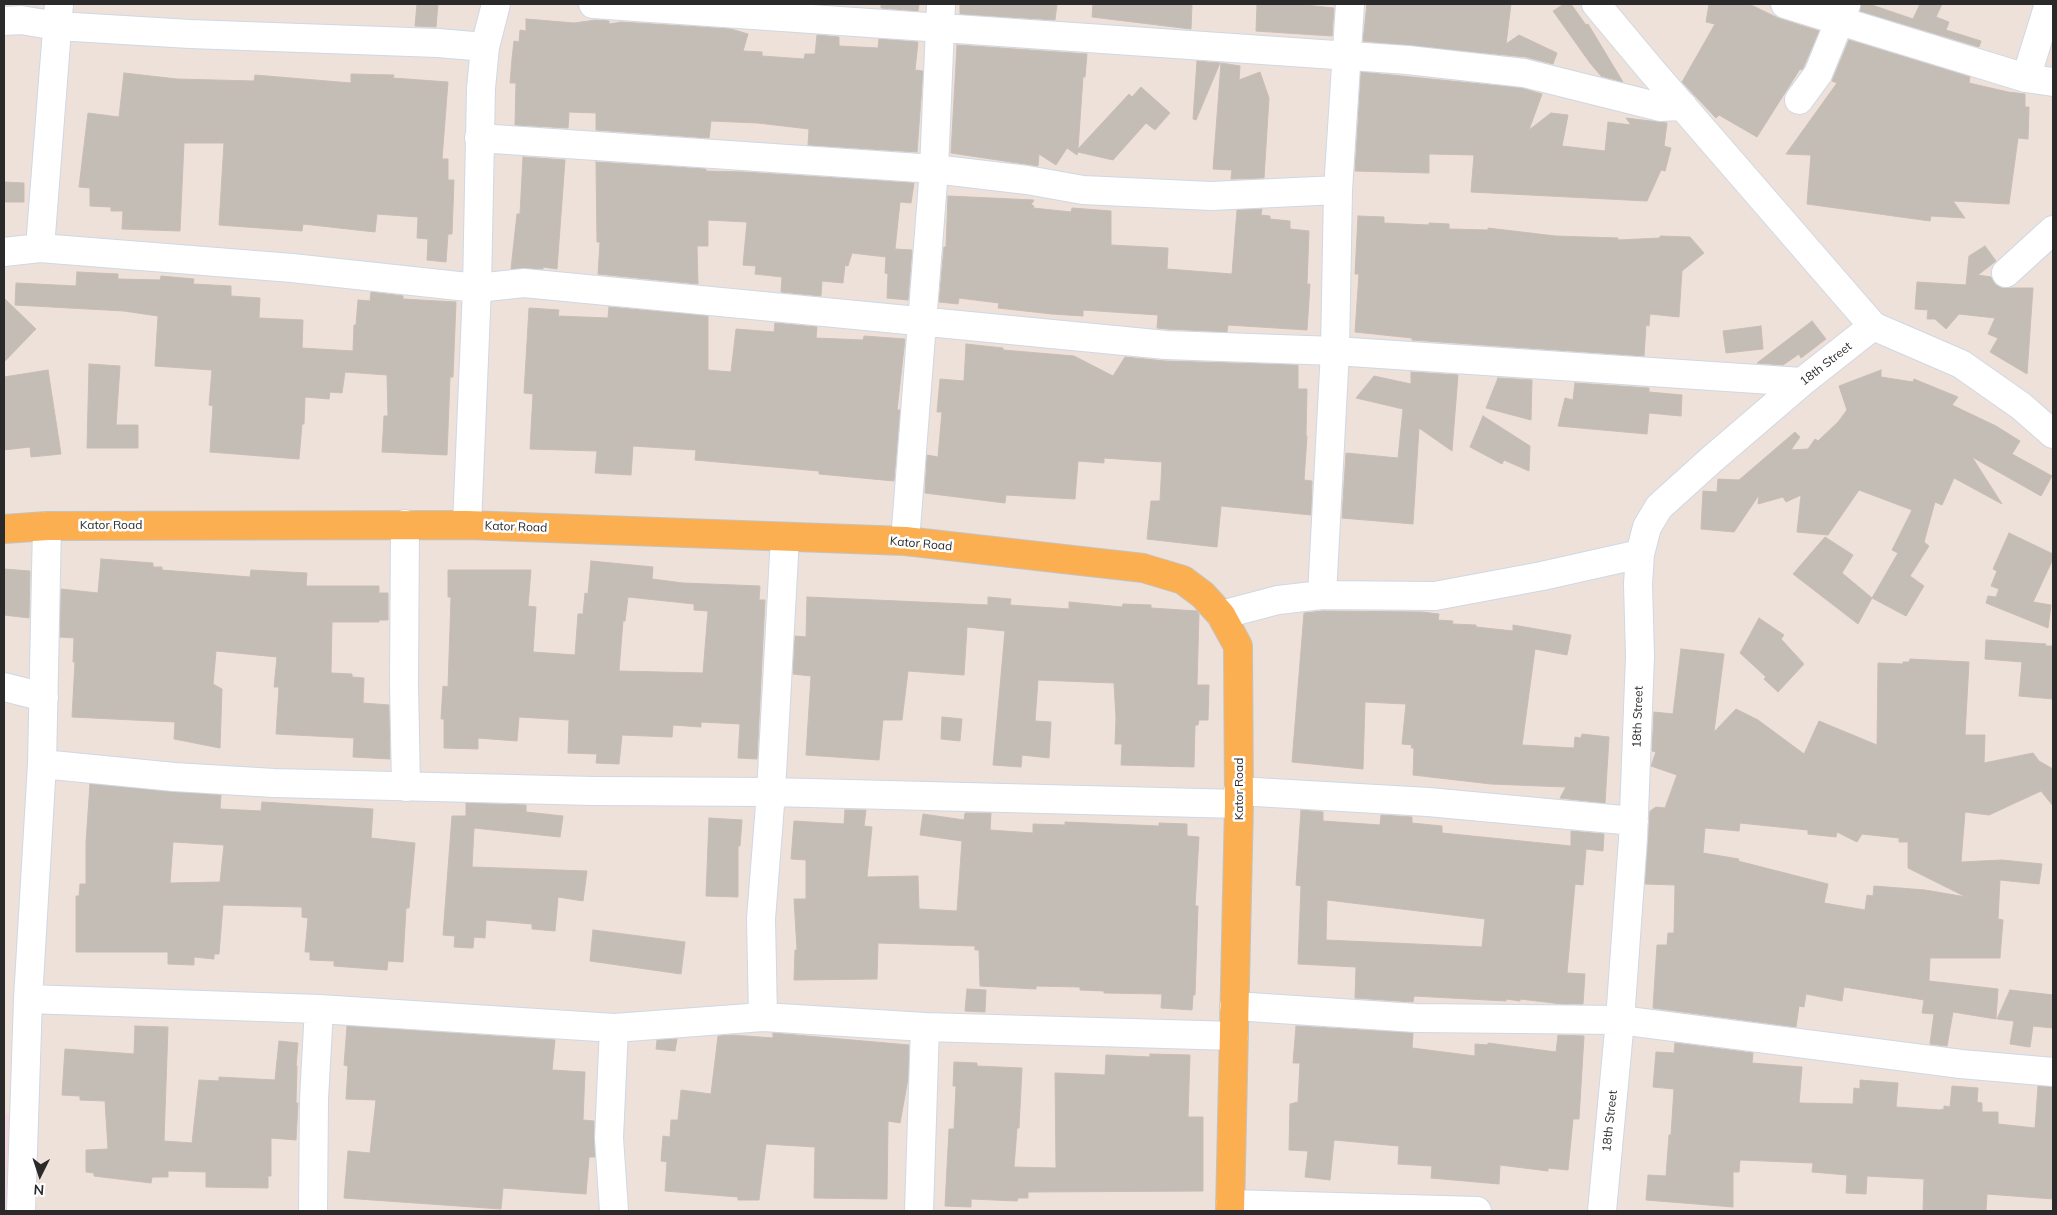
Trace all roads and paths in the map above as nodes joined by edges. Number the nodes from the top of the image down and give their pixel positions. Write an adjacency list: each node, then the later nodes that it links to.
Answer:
1 (496, 4): 11 (street)
2 (593, 4): 9 (street)
3 (1350, 4): 12 (street)
4 (1596, 4): 16 (street)
5 (1785, 4): 7 (street)
6 (2049, 4): 13 (street)
7 (1843, 13): 13 (street); 15 (street)
8 (58, 15): 10 (street); 11 (street); 21 (street)
9 (941, 16): 12 (street); 18 (street)
10 (4, 21)
11 (485, 47): 17 (street)
12 (1348, 55): 16 (street); 19 (street)
13 (2026, 78): 14 (street)
14 (2053, 82)
15 (1799, 100)
16 (1683, 106): 26 (street)
17 (479, 138): 18 (street); 24 (street)
18 (934, 169): 19 (street); 25 (street)
19 (1338, 190): 27 (street)
20 (2053, 230): 23 (street)
21 (40, 248): 22 (street); 24 (street)
22 (4, 252)
23 (2006, 273)
24 (477, 288): 25 (street); 31 (street)
25 (923, 322): 27 (street); 35 (street)
26 (1873, 326): 28 (street, 18th Street); 29 (street)
27 (1335, 351): 28 (street); 37 (street)
28 (1802, 382): 36 (street, 18th Street)
29 (2053, 434)
30 (405, 524): 31 (main road, Kator Road); 32 (main road, Kator Road); 42 (street)
31 (466, 525): 34 (main road, Kator Road)
32 (47, 526): 33 (main road, Kator Road); 40 (street)
33 (4, 529)
34 (785, 537): 35 (main road, Kator Road); 43 (street)
35 (905, 541): 38 (main road, Kator Road)
36 (1640, 554): 37 (street); 45 (street, 18th Street)
37 (1322, 595): 38 (street)
38 (1221, 615): 44 (main road, Kator Road)
39 (4, 687): 40 (street)
40 (44, 697): 41 (street)
41 (42, 764): 42 (street); 46 (street)
42 (406, 787): 43 (street)
43 (771, 792): 44 (street); 49 (street)
44 (1239, 798): 45 (street); 47 (main road, Kator Road)
45 (1634, 821): 50 (street, 18th Street)
46 (28, 1000): 48 (street); 56 (street)
47 (1234, 1006): 50 (street); 53 (main road, Kator Road)
48 (319, 1009): 52 (street); 57 (street)
49 (762, 1017): 51 (street); 52 (street)
50 (1620, 1020): 54 (street); 61 (street, 18th Street)
51 (925, 1027): 53 (street); 59 (street)
52 (614, 1028): 58 (street)
53 (1234, 1036): 55 (main road, Kator Road)
54 (2053, 1072)
55 (1230, 1208): 60 (street)
56 (21, 1211)
57 (313, 1211)
58 (614, 1211)
59 (919, 1211)
60 (1477, 1211)
61 (1602, 1211)

